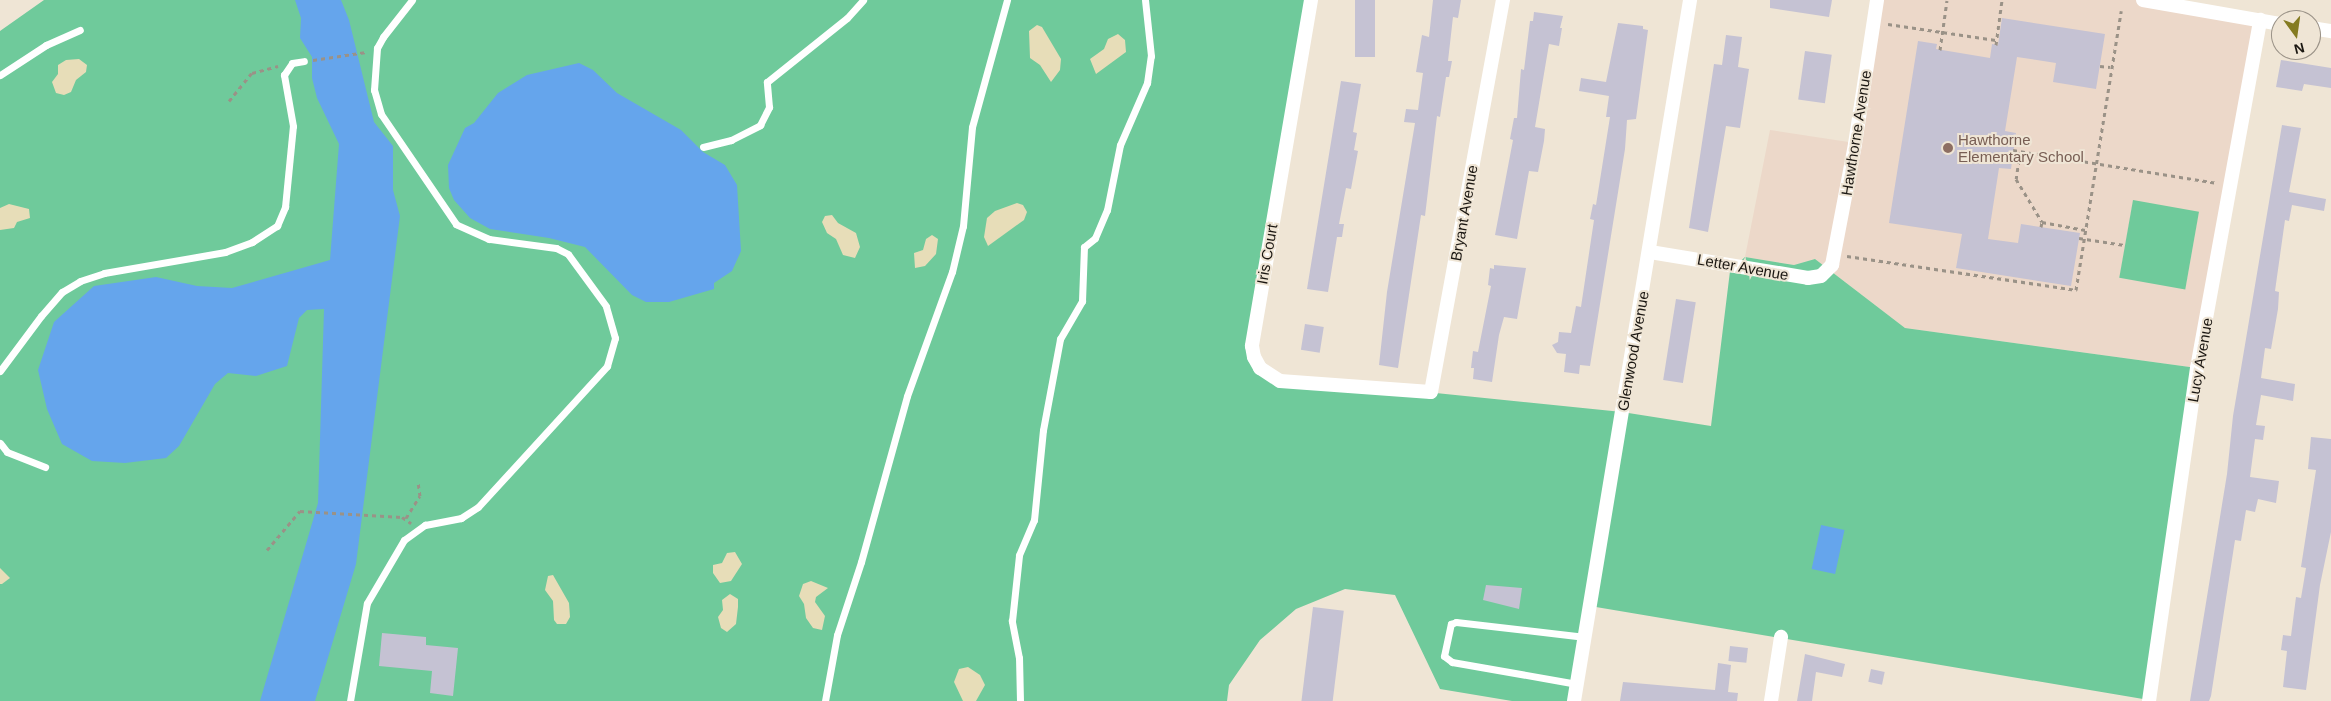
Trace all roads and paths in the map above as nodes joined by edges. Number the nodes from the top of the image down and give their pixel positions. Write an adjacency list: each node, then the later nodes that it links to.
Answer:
1 (412, 0): 45 (lane)
2 (863, 0): 26 (lane)
3 (1007, 0): 51 (lane)
4 (1146, 0): 52 (lane)
5 (1311, 0): 40 (street, Iris Court)
6 (1503, 0): 40 (street, Bryant Avenue)
7 (1690, 0): 37 (street, Glenwood Avenue)
8 (1877, 0): 38 (street, Hawthorne Avenue)
9 (1947, 0): 17 (path)
10 (2002, 0): 17 (path)
11 (2143, 0): 13 (street)
12 (2121, 10): 23 (path)
13 (2260, 20): 14 (street); 30 (street, Lucy Avenue)
14 (2271, 22)
15 (1888, 24): 17 (path)
16 (80, 30): 24 (lane)
17 (1942, 32): 18 (path)
18 (1940, 50)
19 (366, 52): 20 (path)
20 (304, 61): 21 (lane)
21 (292, 63): 25 (path); 39 (lane)
22 (2100, 66): 23 (path)
23 (2110, 67): 29 (path)
24 (0, 75)
25 (229, 101)
26 (703, 146)
27 (2013, 150): 28 (path)
28 (2020, 152): 29 (path); 31 (path)
29 (2096, 164): 30 (path); 33 (path)
30 (2232, 185): 55 (street, Lucy Avenue)
31 (2042, 222): 32 (path); 33 (path)
32 (2041, 227)
33 (2086, 230): 35 (path)
34 (2079, 238): 35 (path)
35 (2084, 238): 36 (path); 38 (path)
36 (2124, 245)
37 (1650, 252): 38 (street, Letter Avenue); 47 (street, Glenwood Avenue)
38 (1834, 259)
39 (0, 371)
40 (1397, 390)
41 (0, 443): 42 (lane)
42 (45, 467)
43 (418, 482): 44 (path)
44 (406, 518): 45 (path); 46 (path)
45 (417, 529): 50 (lane)
46 (267, 550)
47 (1585, 637): 49 (street, Glenwood Avenue); 49 (lane)
48 (1781, 637): 54 (street)
49 (1577, 684): 53 (street, Glenwood Avenue)
50 (350, 701)
51 (825, 701)
52 (1020, 701)
53 (1574, 701)
54 (1770, 701)
55 (2149, 701)

